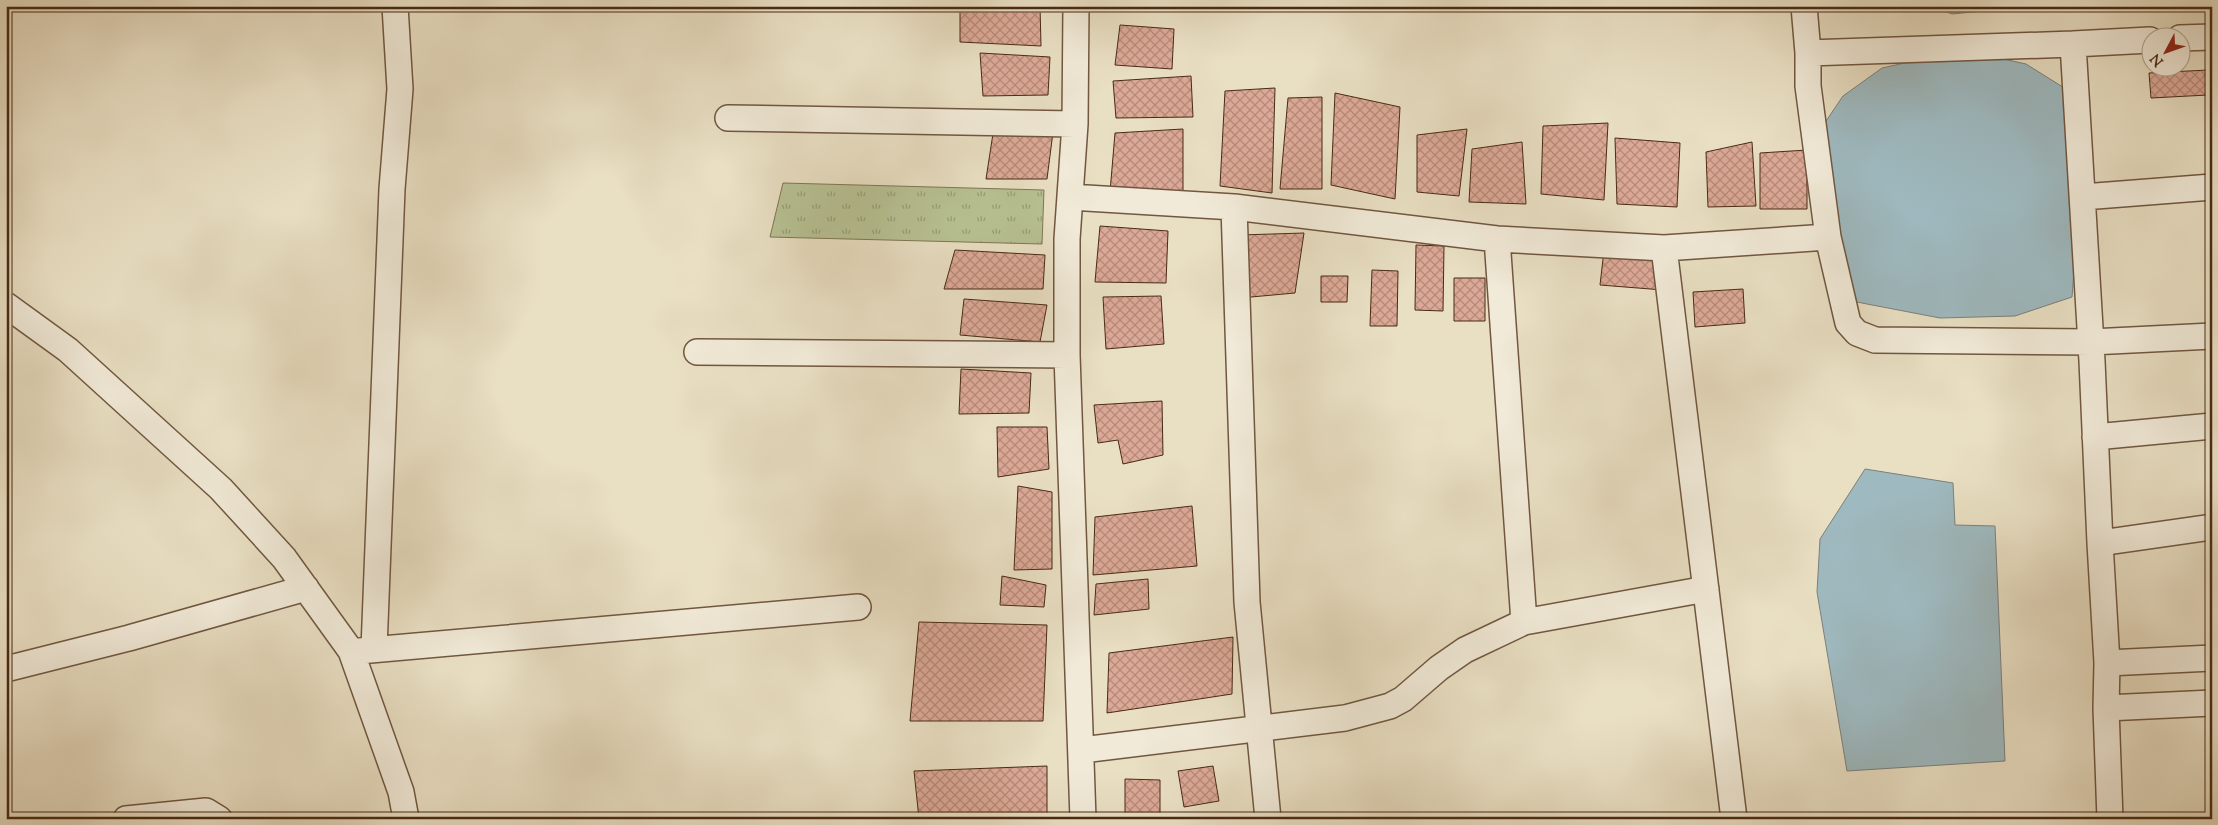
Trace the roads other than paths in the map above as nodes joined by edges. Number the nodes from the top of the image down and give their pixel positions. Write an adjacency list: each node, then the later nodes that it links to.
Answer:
1 (395, 6): 31 (street)
2 (1076, 6): 10 (street)
3 (1804, 6): 8 (street)
4 (2212, 37): 5 (street)
5 (2190, 38)
6 (2140, 41): 7 (street)
7 (2073, 44): 8 (street); 13 (street)
8 (1808, 54): 15 (street)
9 (728, 118): 10 (street)
10 (1075, 124): 12 (street)
11 (2212, 187): 13 (street)
12 (1070, 197): 14 (street); 22 (street)
13 (2082, 197): 20 (street)
14 (1234, 207): 16 (street); 37 (street)
15 (1828, 237): 17 (street); 20 (street)
16 (1497, 239): 17 (street); 30 (street)
17 (1664, 248): 28 (street)
18 (6, 305): 27 (street)
19 (2212, 336): 20 (street)
20 (2091, 342): 24 (street)
21 (697, 352): 22 (street)
22 (1067, 355): 38 (street)
23 (2212, 426): 24 (street)
24 (2096, 437): 26 (street)
25 (2212, 527): 26 (street)
26 (2100, 543): 33 (street)
27 (306, 588): 31 (street); 34 (street)
28 (1706, 589): 30 (street); 44 (street)
29 (858, 608): 31 (street)
30 (1524, 622): 37 (street)
31 (363, 650): 41 (street)
32 (2212, 658): 33 (street)
33 (2107, 663): 36 (street)
34 (6, 669)
35 (2212, 704): 36 (street)
36 (2106, 708): 45 (street)
37 (1260, 730): 38 (street); 43 (street)
38 (1082, 750): 42 (street)
39 (126, 819): 40 (street)
40 (219, 819)
41 (406, 819)
42 (1083, 819)
43 (1268, 819)
44 (1734, 819)
45 (2110, 819)

